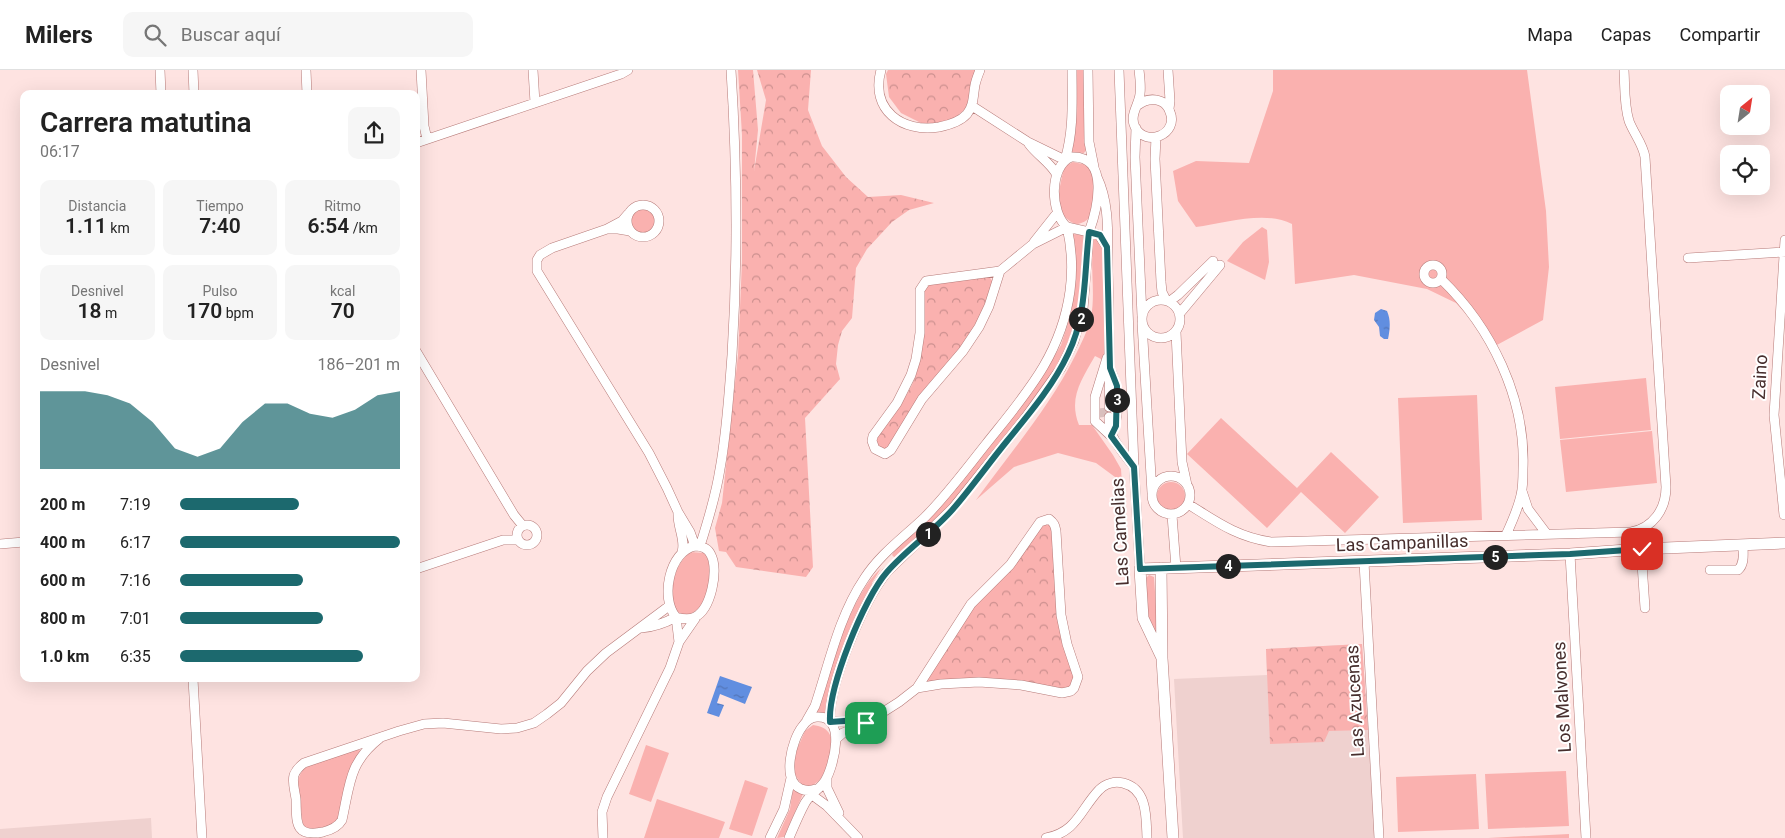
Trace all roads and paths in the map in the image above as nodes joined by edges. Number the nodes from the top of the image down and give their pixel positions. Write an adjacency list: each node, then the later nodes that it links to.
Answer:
1 (160, 70): 16 (street)
2 (193, 70): 17 (street)
3 (306, 70): 18 (street)
4 (421, 70): 25 (street)
5 (533, 70): 19 (street)
6 (628, 70): 19 (street)
7 (731, 70): 68 (street)
8 (881, 70): 21 (street)
9 (980, 70): 21 (street)
10 (1072, 70): 28 (street)
11 (1088, 70): 29 (street)
12 (1120, 70): 52 (street, Las Camelias)
13 (1139, 70): 20 (street)
14 (1168, 70): 22 (street)
15 (1624, 70): 61 (street)
16 (161, 90)
17 (194, 90)
18 (307, 90)
19 (535, 103): 25 (street)
20 (1138, 105): 22 (street); 23 (street)
21 (972, 106): 27 (street)
22 (1168, 109): 24 (street)
23 (1136, 128): 24 (street); 46 (street)
24 (1156, 137): 44 (street)
25 (427, 139): 26 (street)
26 (420, 142)
27 (1028, 142): 28 (street); 30 (street)
28 (1066, 160): 29 (street); 30 (street)
29 (1096, 173): 36 (street); 39 (street)
30 (1057, 175): 31 (street)
31 (1057, 213): 33 (street); 38 (street)
32 (628, 214): 34 (street); 35 (street); 35 (street)
33 (1067, 227): 36 (street); 38 (street); 72 (street)
34 (607, 229): 35 (street); 57 (street)
35 (630, 231)
36 (1089, 232): 39 (street); 74 (street)
37 (1785, 240): 40 (street, Zaino)
38 (1033, 244): 42 (street)
39 (1107, 247): 48 (street)
40 (1784, 252): 41 (street); 58 (street, Zaino)
41 (1688, 258)
42 (1000, 270): 42 (street)
43 (1440, 279): 54 (street)
44 (1168, 301): 45 (street); 45 (street); 46 (street)
45 (1180, 313): 47 (street)
46 (1142, 319): 47 (street); 55 (street)
47 (1176, 332): 53 (street)
48 (1109, 351): 50 (street); 51 (street)
49 (420, 358): 60 (street)
50 (1110, 368): 51 (street); 51 (street)
51 (1110, 431): 52 (street)
52 (1134, 467): 78 (street, Las Camelias)
53 (1187, 485): 55 (street); 56 (street)
54 (1522, 491): 61 (street); 62 (street)
55 (1152, 493): 59 (street)
56 (1188, 504): 59 (street); 62 (street)
57 (678, 512): 68 (street); 70 (street)
58 (1784, 514)
59 (1172, 515): 76 (street)
60 (523, 526): 63 (street); 63 (street)
61 (1546, 533): 62 (street)
62 (1506, 534)
63 (518, 540): 77 (street)
64 (20, 542): 66 (street)
65 (1785, 543): 67 (street, Las Campanillas)
66 (0, 544)
67 (1743, 545): 69 (street, Las Campanillas); 79 (street)
68 (698, 546): 70 (street); 82 (street)
69 (1642, 549): 71 (street, Las Campanillas); 81 (street)
70 (682, 552): 80 (street)
71 (1570, 554): 73 (street, Las Campanillas); 107 (street, Los Malvones)
72 (883, 556): 74 (street); 90 (street)
73 (1364, 562): 76 (street, Las Campanillas); 106 (street, Las Azucenas)
74 (893, 566): 91 (street)
75 (1161, 568): 76 (street, Las Campanillas); 78 (street, Las Campanillas); 86 (street, Las Camelias)
76 (1176, 568)
77 (420, 569)
78 (1140, 569): 86 (street, Las Camelias)
79 (1710, 570)
80 (669, 606): 83 (street); 84 (street)
81 (1645, 608)
82 (697, 616): 83 (street); 85 (street)
83 (676, 617): 84 (street); 85 (street)
84 (642, 628): 92 (street)
85 (679, 642): 99 (street)
86 (1162, 658): 105 (street, Las Camelias)
87 (193, 682): 98 (street)
88 (918, 688): 88 (street); 89 (street)
89 (872, 719): 91 (street); 93 (street)
90 (808, 720): 91 (street); 95 (street)
91 (830, 722): 93 (street)
92 (380, 738): 92 (street)
93 (836, 738): 94 (street)
94 (827, 777): 96 (street); 97 (street)
95 (791, 778): 96 (street); 100 (street)
96 (811, 791): 97 (street); 101 (street)
97 (844, 822): 102 (street)
98 (202, 838)
99 (603, 838)
100 (770, 838)
101 (789, 838)
102 (858, 838)
103 (1046, 838): 104 (street)
104 (1147, 838)
105 (1173, 838)
106 (1379, 838)
107 (1586, 838)

